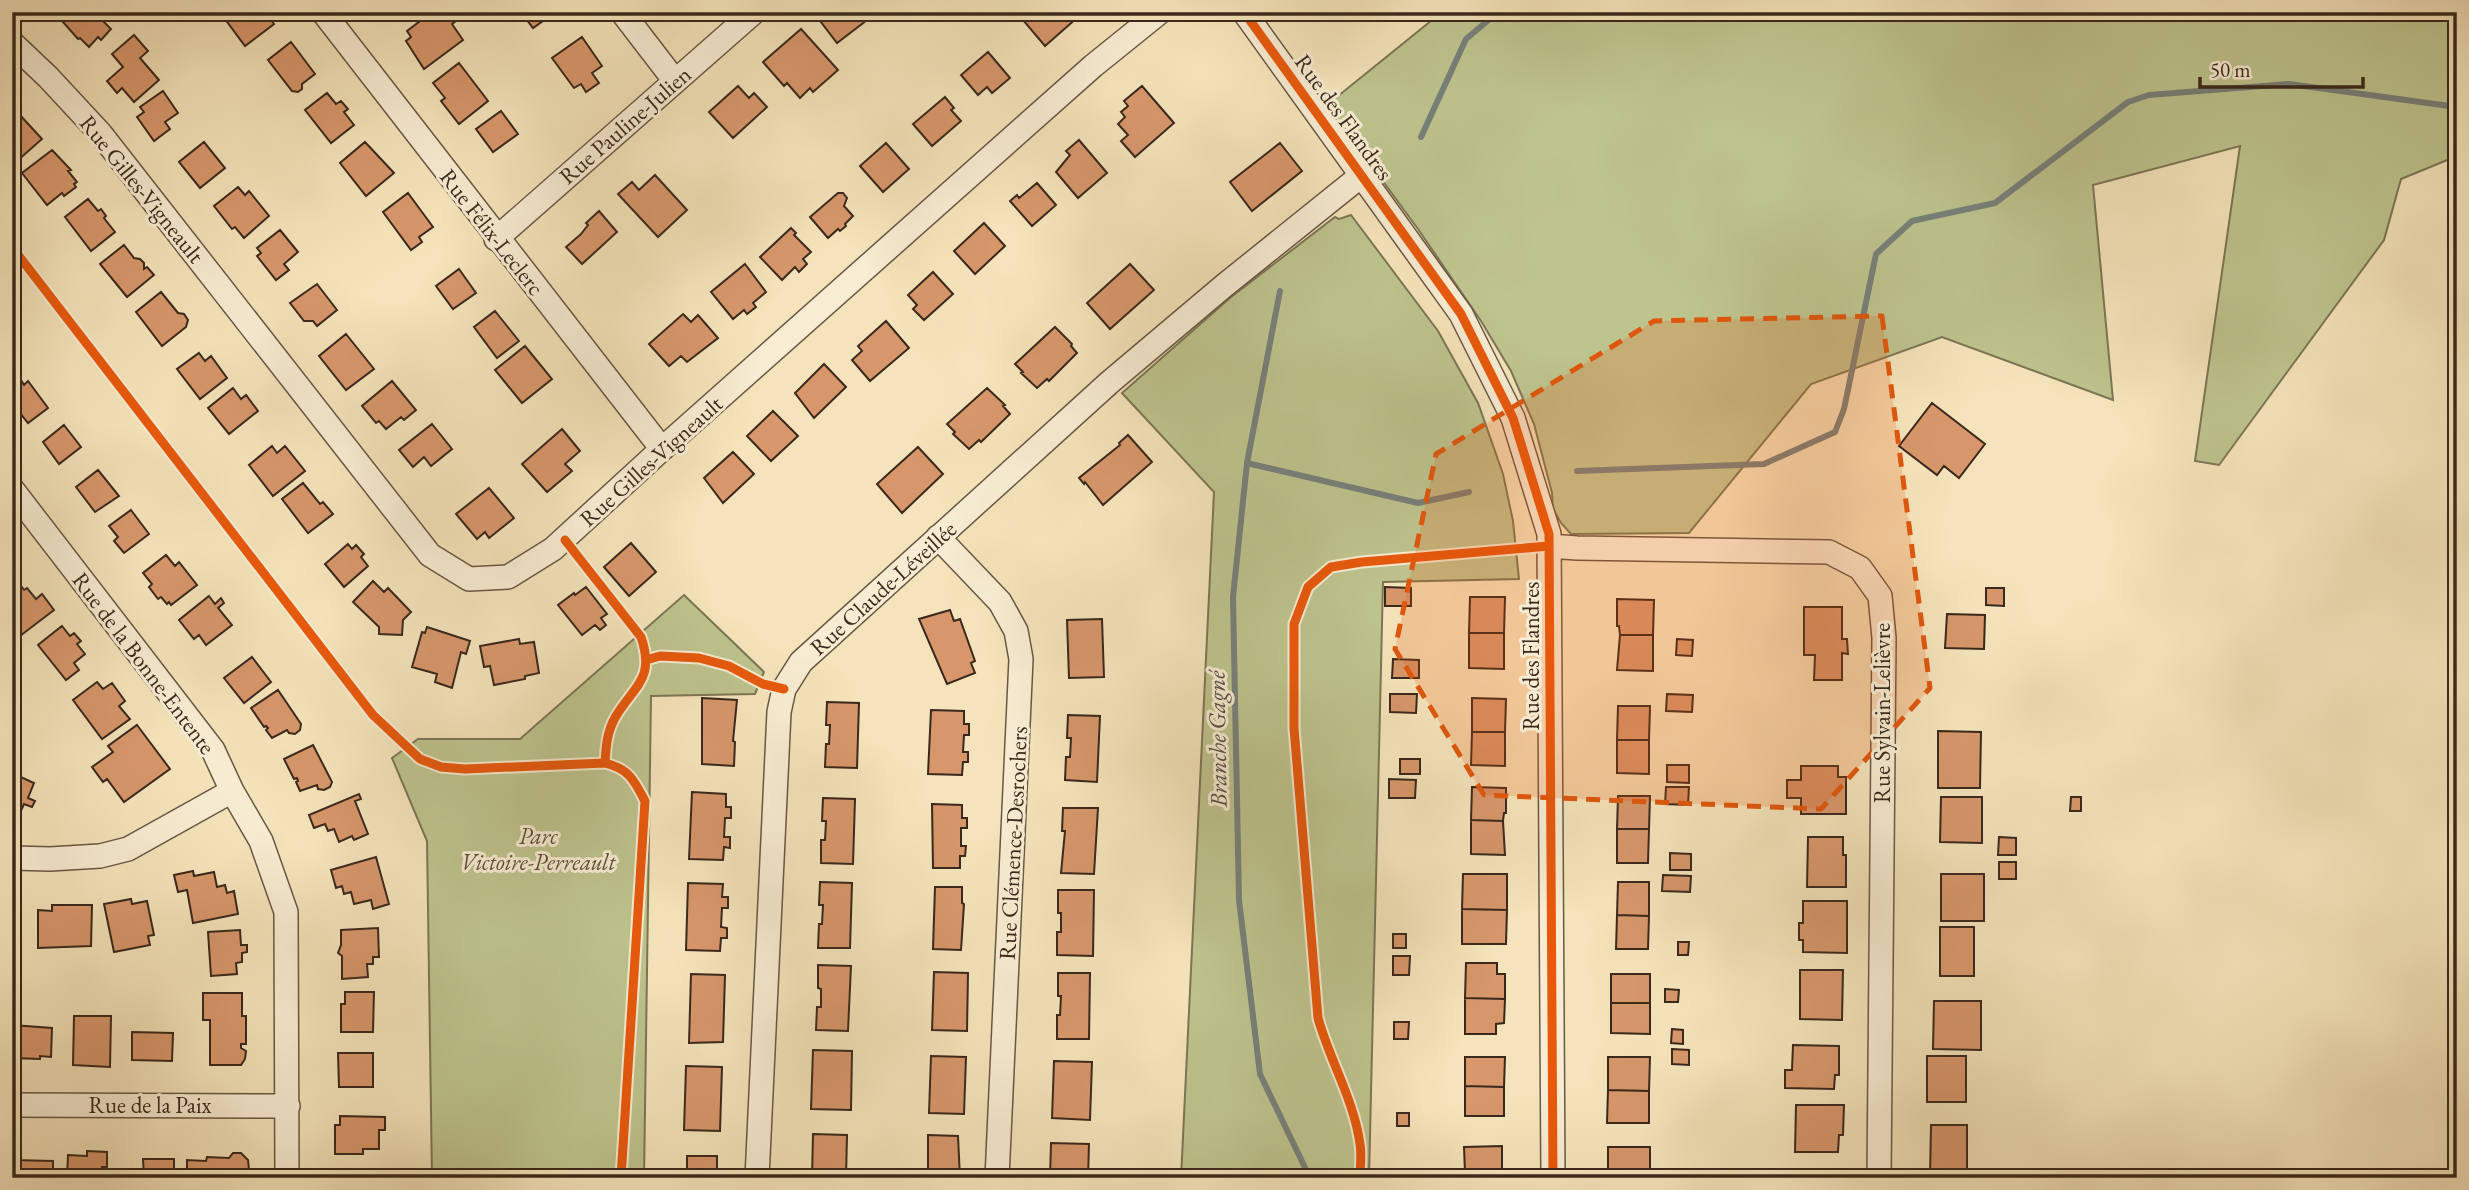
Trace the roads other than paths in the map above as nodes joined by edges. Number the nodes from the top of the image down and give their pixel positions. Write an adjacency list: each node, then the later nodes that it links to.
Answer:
1 (323, 12): 9 (street, Rue Félix-Leclerc)
2 (622, 12): 7 (street)
3 (754, 12): 7 (street, Rue Pauline-Julien)
4 (1160, 12): 10 (street, Rue Gilles-Vigneault)
5 (1244, 12): 8 (street, Rue des Flandres)
6 (12, 43): 10 (street, Rue Gilles-Vigneault)
7 (675, 81): 9 (street, Rue Pauline-Julien)
8 (1362, 176): 12 (street, Rue Claude-Léveillée); 13 (street, Rue des Flandres)
9 (496, 239): 10 (street, Rue Félix-Leclerc)
10 (662, 449)
11 (12, 489): 14 (street, Rue de la Bonne-Entente)
12 (938, 537): 19 (street, Rue Claude-Léveillée); 20 (street, Rue Clémence-Desrochers)
13 (1549, 546): 21 (street, Rue des Flandres); 22 (street, Rue Sylvain-Lelièvre)
14 (232, 791): 15 (street); 17 (street, Rue de la Bonne-Entente)
15 (12, 858)
16 (12, 1105): 17 (street, Rue de la Paix)
17 (288, 1106): 18 (street, Rue de la Bonne-Entente)
18 (287, 1178)
19 (757, 1178)
20 (997, 1178)
21 (1553, 1178)
22 (1879, 1178)

